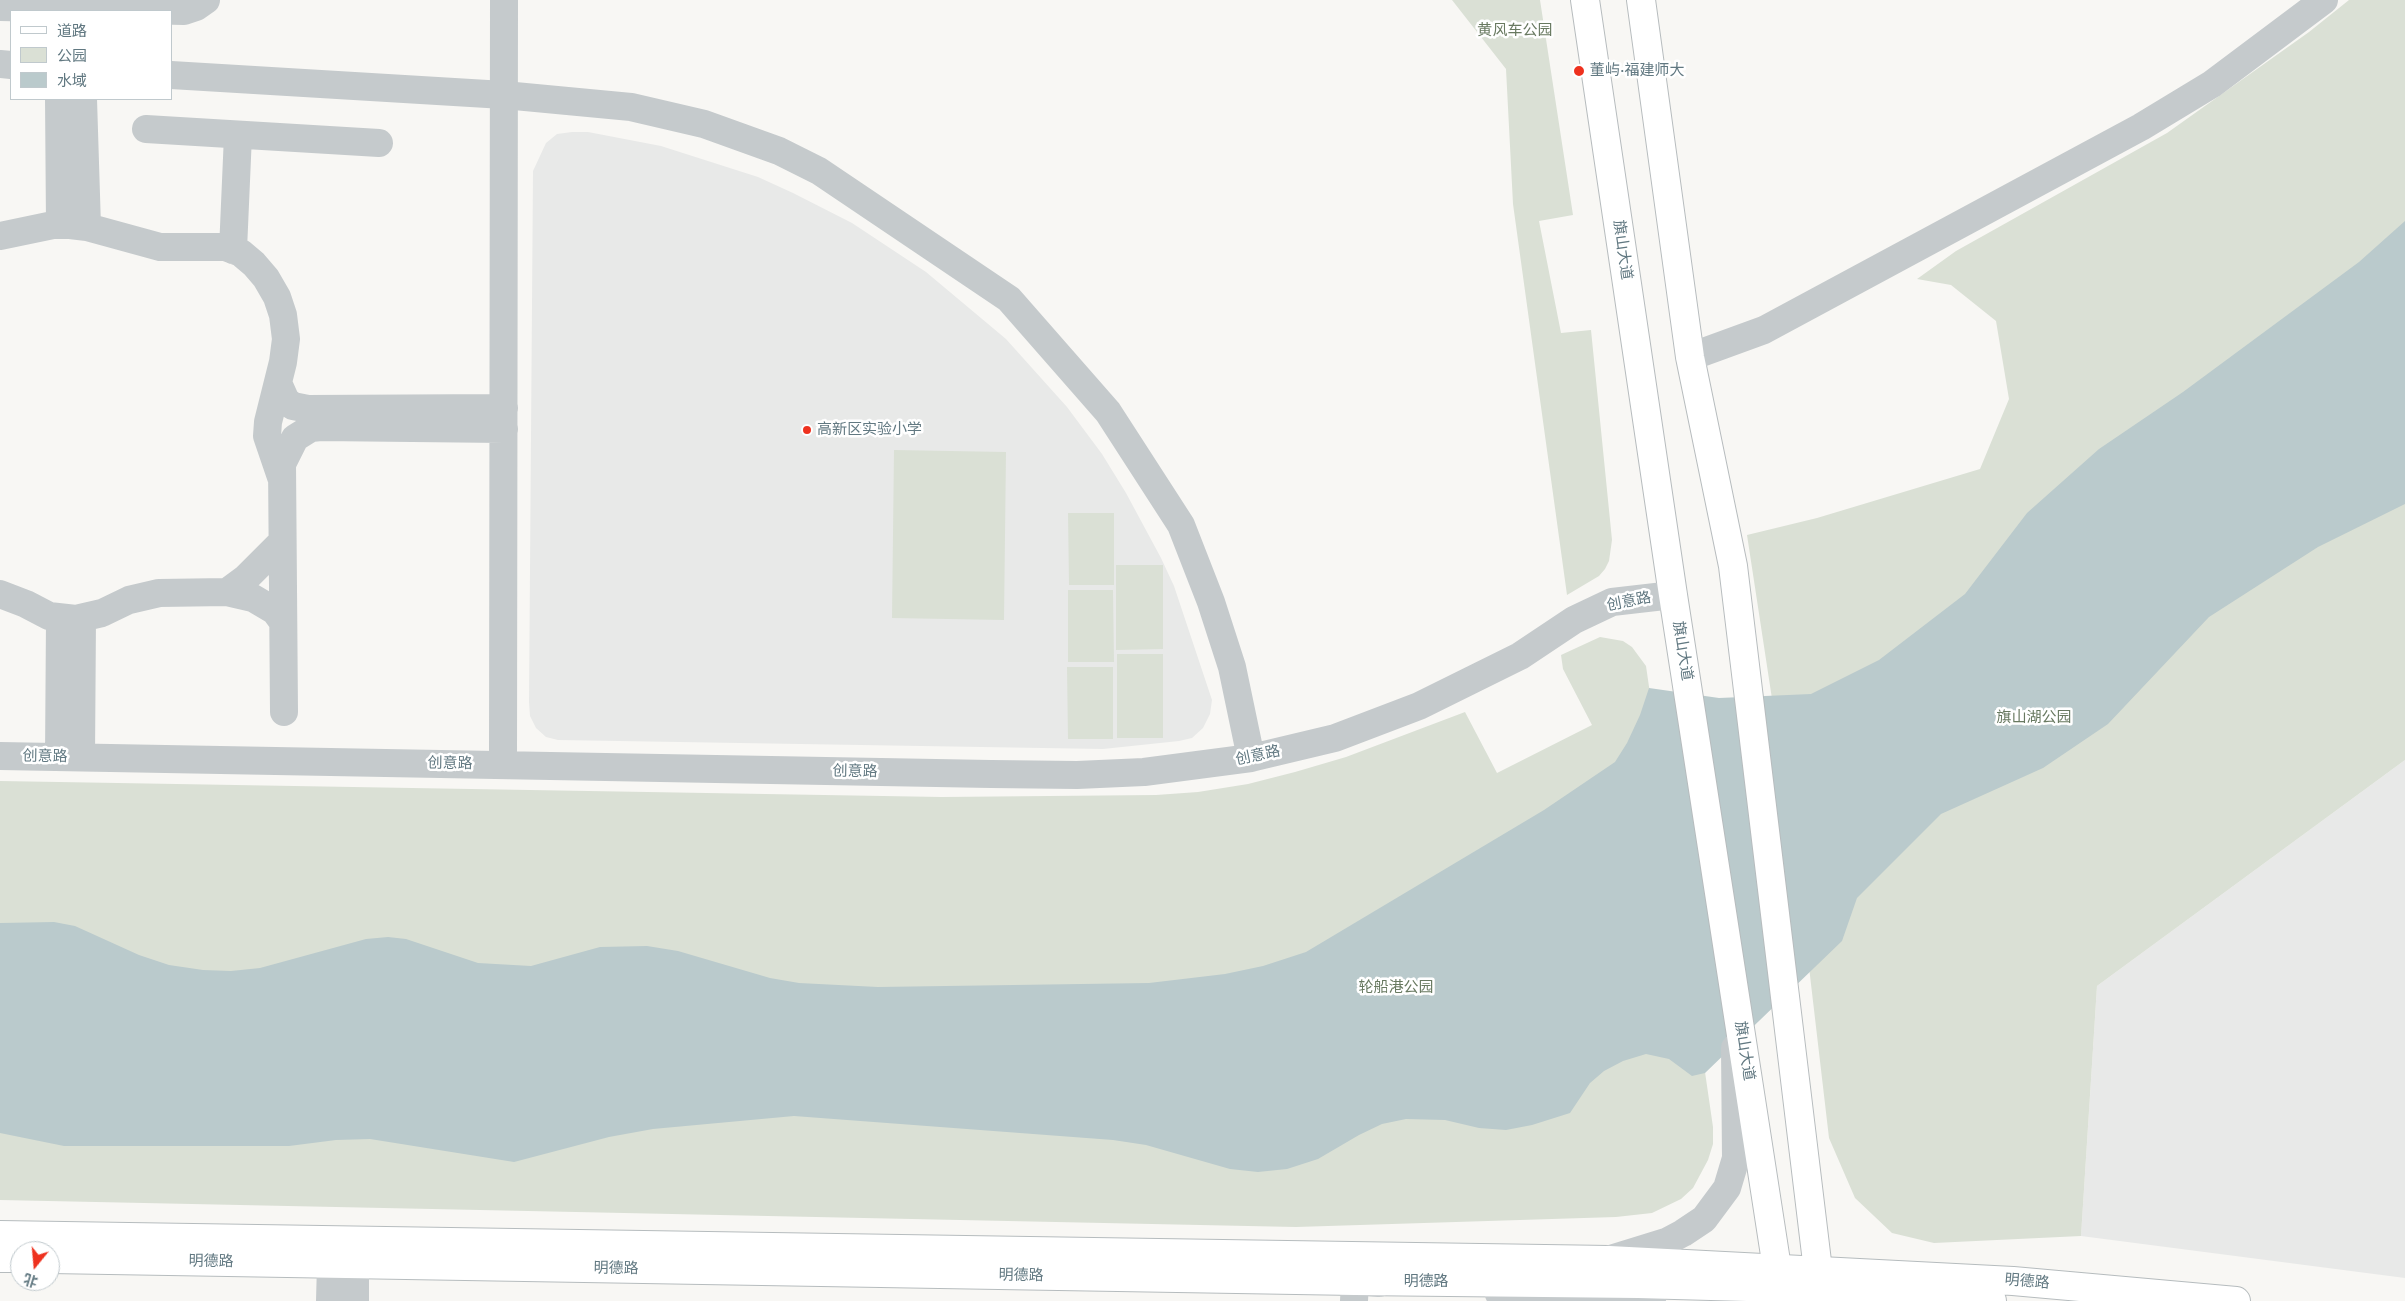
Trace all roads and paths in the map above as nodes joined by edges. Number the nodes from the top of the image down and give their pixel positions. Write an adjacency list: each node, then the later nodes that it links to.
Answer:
1 (206, 0): 8 (street)
2 (504, 0): 10 (street)
3 (1585, 0): 27 (main road, 旗山大道)
4 (1641, 0): 20 (main road)
5 (2324, 0): 20 (street)
6 (27, 6): 7 (street)
7 (153, 10)
8 (172, 11)
9 (172, 75): 10 (street)
10 (504, 95): 22 (street); 33 (street)
11 (59, 100): 16 (street)
12 (83, 100): 17 (street)
13 (146, 129): 14 (street)
14 (238, 135): 15 (street); 19 (street)
15 (379, 143)
16 (60, 225): 17 (street); 18 (street)
17 (87, 227): 19 (street)
18 (0, 236)
19 (233, 250): 21 (street)
20 (1690, 357): 41 (main road)
21 (278, 383): 22 (street); 23 (street)
22 (504, 418): 23 (street); 34 (street)
23 (281, 477): 24 (street)
24 (282, 542): 25 (street); 29 (street)
25 (227, 592): 28 (street); 29 (street)
26 (0, 594): 28 (street)
27 (1673, 595): 33 (street, 创意路); 35 (main road, 旗山大道)
28 (71, 618): 32 (street)
29 (283, 622): 30 (street)
30 (284, 712)
31 (0, 756): 32 (street, 创意路)
32 (70, 757): 34 (street, 创意路)
33 (1251, 758): 34 (street, 创意路)
34 (503, 765)
35 (1736, 997): 38 (street); 40 (main road, 旗山大道)
36 (0, 1235): 38 (main road)
37 (60, 1259): 39 (main road, 明德路)
38 (1609, 1260): 40 (main road)
39 (343, 1264): 42 (main road, 明德路); 43 (street); 44 (street)
40 (1776, 1285): 41 (main road, 明德路); 42 (main road, 明德路)
41 (1819, 1287): 46 (main road, 明德路); 47 (main road, 明德路)
42 (1354, 1291): 45 (street)
43 (330, 1301)
44 (355, 1301)
45 (1652, 1301)
46 (1992, 1301)
47 (2236, 1301)

